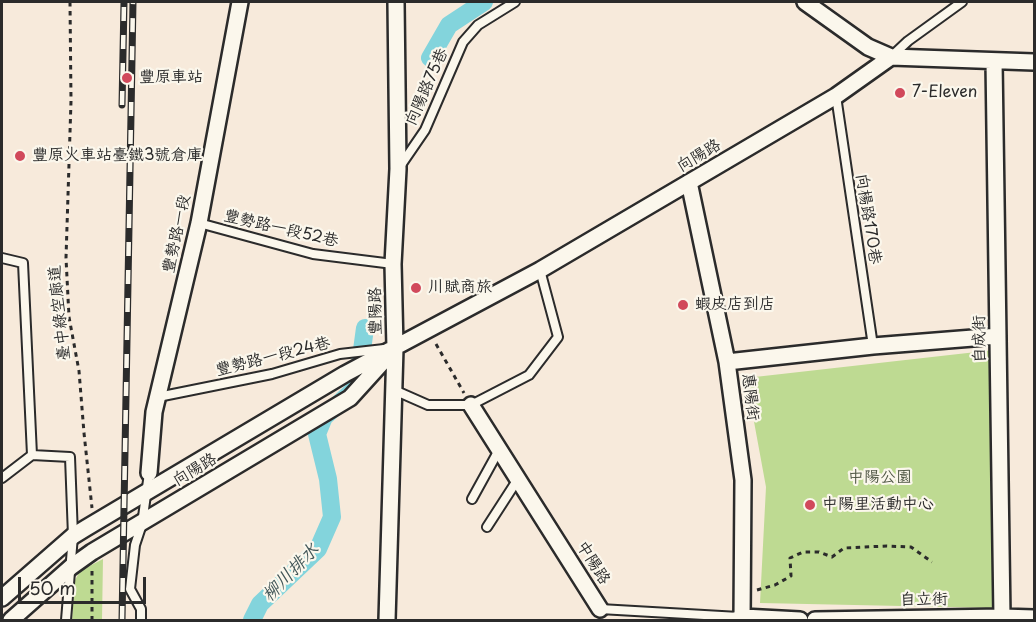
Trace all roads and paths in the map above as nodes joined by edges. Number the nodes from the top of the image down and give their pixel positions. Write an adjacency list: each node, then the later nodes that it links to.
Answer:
1 (70, 2): 32 (path, 臺中綠空廊道)
2 (240, 2): 13 (street, 豐勢路一段)
3 (396, 2): 11 (street, 豐陽路)
4 (515, 2): 11 (lane, 向陽路75巷)
5 (805, 2): 7 (street)
6 (962, 2): 7 (lane)
7 (891, 57): 8 (street); 10 (street, 向陽路)
8 (994, 61): 9 (street); 17 (street, 自成街)
9 (1035, 62)
10 (836, 96): 12 (street, 向陽路); 19 (lane, 向楊路170巷)
11 (398, 169): 15 (street, 豐陽路)
12 (689, 182): 16 (street, 向陽路); 21 (street, 惠陽街)
13 (199, 223): 15 (lane, 豐勢路一段52巷); 23 (street, 豐勢路一段)
14 (2, 258): 26 (lane)
15 (393, 264): 20 (street, 豐陽路)
16 (540, 270): 20 (street, 向陽路); 24 (lane)
17 (998, 336): 19 (street); 42 (street, 自成街)
18 (435, 340): 24 (path)
19 (873, 346): 21 (street)
20 (395, 348): 22 (street, 豐陽路); 23 (lane, 豐勢路一段24巷); 30 (street, 向陽路); 33 (street, 向陽路)
21 (727, 362): 39 (street, 惠陽街)
22 (393, 390): 24 (lane); 51 (street, 豐陽路)
23 (158, 397): 27 (street, 豐勢路一段)
24 (471, 405): 25 (street, 中陽路)
25 (500, 450): 29 (street, 中陽路); 31 (lane)
26 (32, 455): 28 (lane); 35 (lane)
27 (149, 473): 30 (lane)
28 (2, 478)
29 (518, 480): 34 (lane); 41 (street, 中陽路)
30 (147, 493): 32 (street, 向陽路); 33 (lane)
31 (472, 499)
32 (93, 524): 35 (street, 向陽路)
33 (142, 524): 36 (street, 向陽路); 50 (lane)
34 (488, 527)
35 (73, 536): 38 (lane); 40 (street, 向陽路)
36 (92, 552): 38 (street, 向陽路); 49 (path)
37 (932, 562): 39 (path)
38 (70, 567): 47 (street, 向陽路); 48 (lane)
39 (743, 590): 45 (street, 惠陽街)
40 (2, 598)
41 (600, 609): 45 (lane, 中陽路)
42 (1002, 617): 43 (street, 自立街); 44 (street, 自立街)
43 (1035, 618)
44 (966, 619): 46 (street, 自立街)
45 (744, 620): 52 (street)
46 (863, 620): 53 (street, 自立街)
47 (11, 621)
48 (66, 621)
49 (92, 621)
50 (141, 621)
51 (387, 621)
52 (800, 621)
53 (815, 621)

